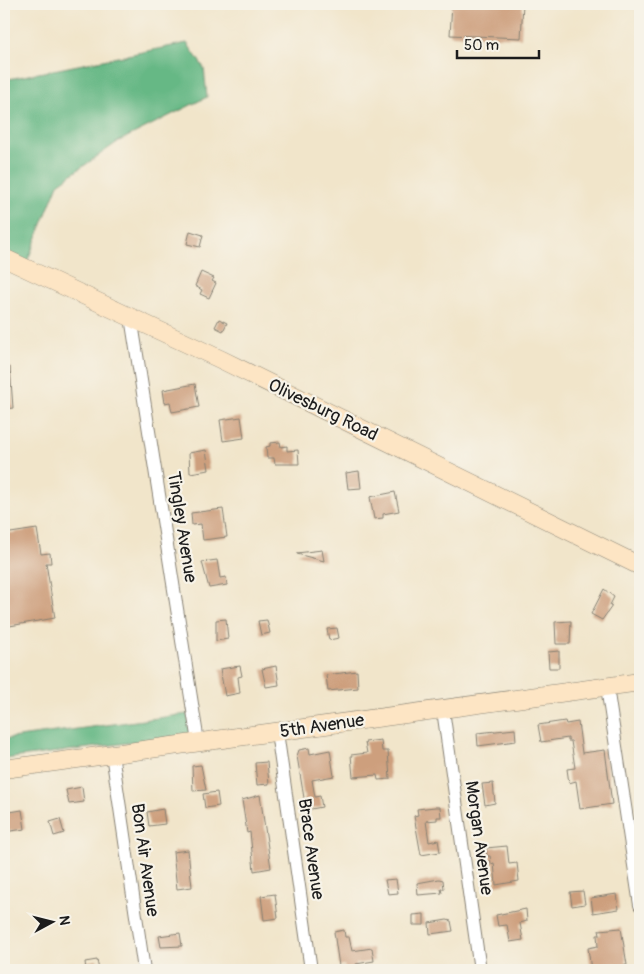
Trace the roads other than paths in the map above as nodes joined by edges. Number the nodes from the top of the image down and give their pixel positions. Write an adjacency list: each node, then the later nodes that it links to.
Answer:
1 (4, 258): 2 (main road, Olivesburg Road)
2 (131, 317): 3 (main road, Olivesburg Road); 8 (street, Tingley Avenue)
3 (640, 566)
4 (640, 682): 5 (main road, 5th Avenue)
5 (607, 687): 6 (main road, 5th Avenue); 11 (street)
6 (443, 710): 7 (main road, 5th Avenue); 14 (street, Morgan Avenue)
7 (277, 732): 8 (main road, 5th Avenue); 13 (street, Brace Avenue)
8 (198, 742): 9 (main road, 5th Avenue)
9 (112, 754): 10 (main road, 5th Avenue); 12 (street, Bon Air Avenue)
10 (4, 769)
11 (640, 905)
12 (144, 970)
13 (311, 970)
14 (480, 970)

